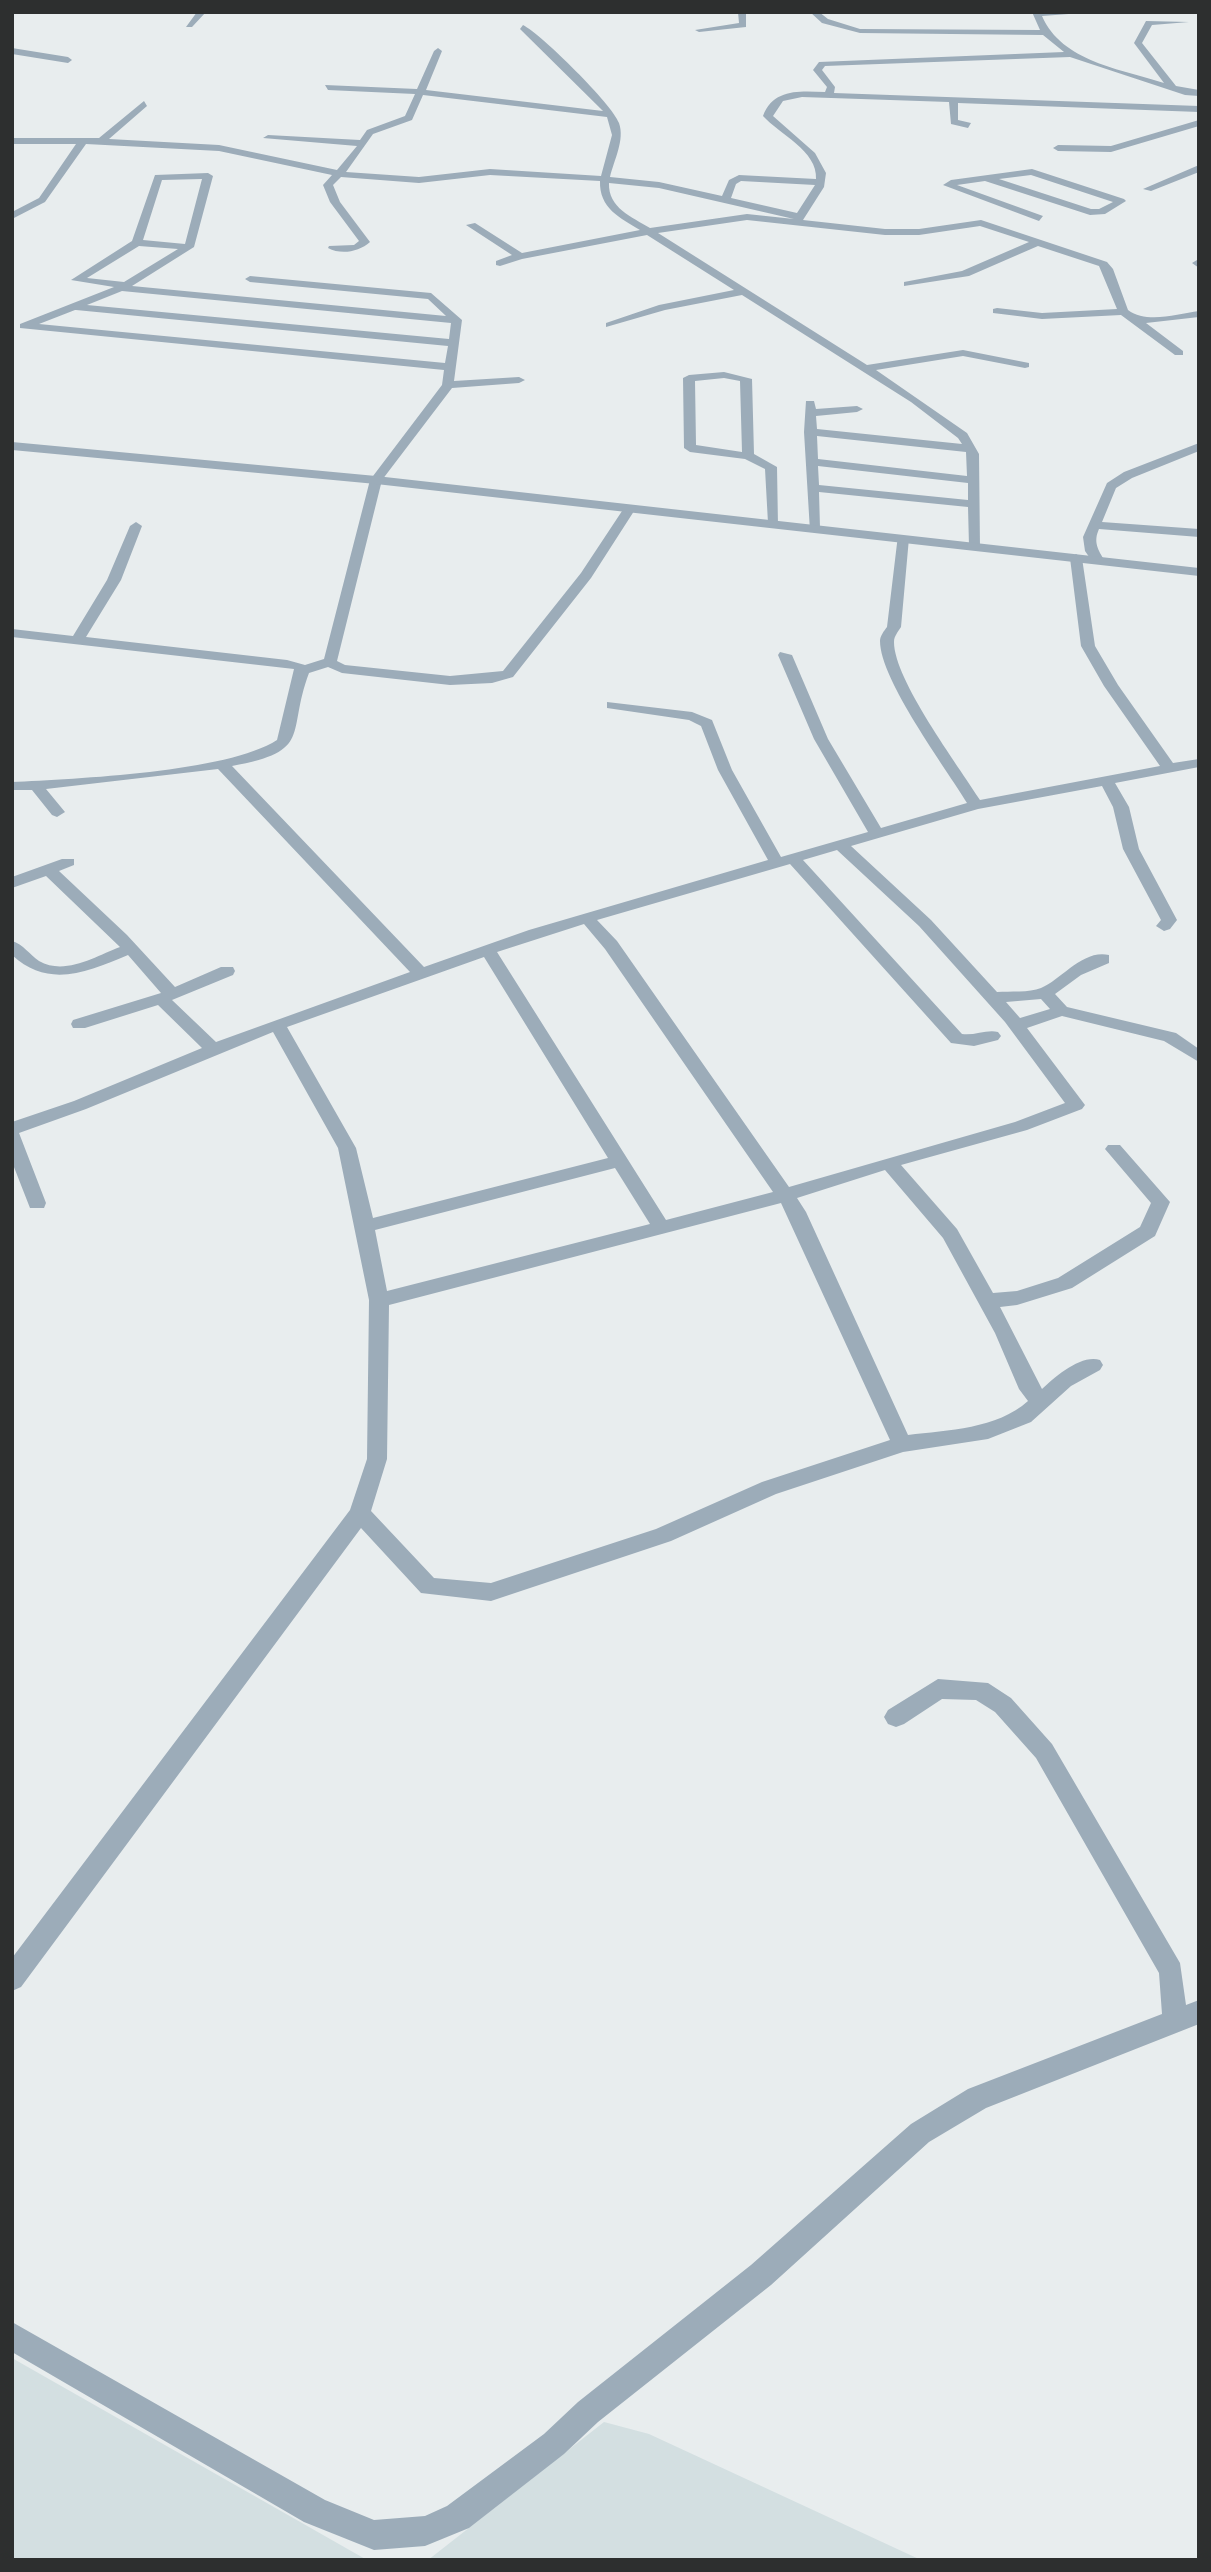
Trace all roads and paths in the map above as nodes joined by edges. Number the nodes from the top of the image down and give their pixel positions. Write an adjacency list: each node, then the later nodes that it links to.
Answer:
1 (202, 12): 7 (street)
2 (742, 12): 9 (street)
3 (814, 12): 10 (street)
4 (1091, 12): 5 (street)
5 (1036, 13): 10 (street)
6 (1185, 22): 16 (street)
7 (189, 26)
8 (523, 27): 23 (street)
9 (699, 30)
10 (1045, 33): 13 (street)
11 (12, 51): 14 (street)
12 (438, 51): 17 (street)
13 (1070, 54): 16 (street); 19 (street)
14 (68, 60)
15 (328, 87): 17 (street)
16 (1172, 87): 18 (street)
17 (422, 93): 23 (street); 30 (street)
18 (1195, 94)
19 (830, 95): 20 (street); 36 (street)
20 (953, 100): 22 (street); 25 (street)
21 (144, 104): 29 (street)
22 (1199, 109)
23 (610, 115): 35 (street)
24 (1199, 123): 31 (street)
25 (968, 125)
26 (268, 138): 30 (street)
27 (12, 141): 28 (street)
28 (83, 141): 29 (street); 40 (street)
29 (102, 141): 33 (street)
30 (360, 143): 33 (street)
31 (1058, 148)
32 (1199, 168): 37 (street)
33 (339, 175): 35 (street); 49 (street)
34 (985, 178): 39 (street); 39 (street); 41 (street)
35 (604, 179): 38 (street); 45 (street)
36 (821, 182): 38 (street); 42 (street)
37 (1148, 189)
38 (726, 199): 42 (street)
39 (1072, 205): 41 (street)
40 (12, 216)
41 (1040, 218): 44 (street)
42 (799, 219): 44 (street); 45 (street)
43 (471, 225): 50 (street)
44 (1007, 231): 46 (street)
45 (648, 233): 50 (street); 56 (street)
46 (1038, 242): 54 (street); 61 (street)
47 (137, 243): 48 (street); 48 (street); 55 (street)
48 (189, 247): 55 (street)
49 (333, 248)
50 (520, 256): 51 (street)
51 (500, 263)
52 (263, 270): 53 (street)
53 (250, 279): 57 (street); 62 (street)
54 (908, 284)
55 (123, 287): 57 (street); 58 (street)
56 (740, 292): 64 (street); 71 (street)
57 (222, 298): 62 (street)
58 (68, 307): 63 (street); 65 (street)
59 (997, 312): 61 (street)
60 (1199, 314): 61 (street)
61 (1128, 315): 68 (street)
62 (457, 320): 66 (street)
63 (246, 323): 66 (street); 67 (street)
64 (610, 324)
65 (18, 325): 67 (street)
66 (454, 343): 70 (street)
67 (228, 345): 70 (street)
68 (1179, 353)
69 (1025, 365): 71 (street)
70 (452, 367): 73 (street)
71 (863, 369): 77 (street)
72 (519, 380): 73 (street)
73 (448, 386): 81 (street)
74 (857, 410): 75 (street)
75 (810, 432): 77 (street); 80 (street)
76 (12, 446): 81 (street)
77 (971, 449): 82 (street)
78 (1195, 453): 87 (street)
79 (748, 456): 79 (street); 86 (street)
80 (811, 462): 82 (street); 83 (street)
81 (376, 480): 85 (street); 99 (street)
82 (973, 480): 84 (street)
83 (812, 488): 84 (street); 89 (street)
84 (973, 504): 92 (street)
85 (630, 508): 86 (street); 99 (street)
86 (774, 523): 89 (street)
87 (1093, 525): 90 (street); 94 (street)
88 (136, 526): 97 (street)
89 (814, 528): 91 (street)
90 (1199, 533)
91 (903, 538): 92 (street); 108 (street)
92 (975, 546): 93 (street)
93 (1076, 558): 94 (street); 103 (street)
94 (1099, 561): 95 (street)
95 (1199, 572)
96 (12, 633): 97 (street)
97 (77, 640): 100 (street)
98 (785, 655): 110 (street)
99 (328, 662): 100 (street)
100 (303, 670): 102 (street)
101 (612, 705): 112 (street)
102 (222, 765): 106 (street); 123 (street)
103 (1185, 766): 104 (street); 105 (street)
104 (1106, 780): 108 (street); 117 (street)
105 (1199, 781)
106 (36, 785): 107 (street); 109 (street)
107 (12, 786)
108 (976, 804): 110 (street)
109 (57, 812)
110 (876, 833): 111 (street)
111 (838, 844): 112 (street); 126 (street)
112 (785, 859): 116 (street); 131 (street)
113 (68, 862): 114 (street)
114 (48, 869): 115 (street); 119 (street)
115 (12, 883)
116 (587, 918): 120 (street); 139 (street)
117 (1164, 926)
118 (12, 946): 119 (street)
119 (128, 949): 125 (street)
120 (487, 949): 123 (street); 137 (street)
121 (1103, 959): 124 (street)
122 (227, 971): 125 (street)
123 (419, 972): 129 (street)
124 (1045, 993): 126 (street); 127 (street)
125 (166, 996): 128 (street); 132 (street)
126 (993, 998): 130 (street)
127 (1062, 1012): 130 (street); 133 (street)
128 (79, 1024)
129 (278, 1024): 132 (street); 141 (street)
130 (1017, 1025): 138 (street)
131 (992, 1036)
132 (213, 1049): 134 (street)
133 (1198, 1056)
134 (12, 1129)
135 (12, 1136): 140 (street)
136 (1114, 1149): 144 (street)
137 (620, 1161): 141 (street); 142 (street)
138 (888, 1161): 139 (street); 144 (street)
139 (785, 1194): 142 (street); 147 (street)
140 (37, 1203)
141 (365, 1226): 143 (street)
142 (661, 1227): 143 (street)
143 (379, 1300): 148 (street)
144 (986, 1301): 146 (street)
145 (1093, 1365): 146 (street)
146 (1042, 1403): 147 (street)
147 (902, 1444): 148 (street)
148 (360, 1513): 150 (street)
149 (896, 1717): 151 (street)
150 (12, 1979)
151 (1187, 2017): 152 (street)
152 (12, 2336)

